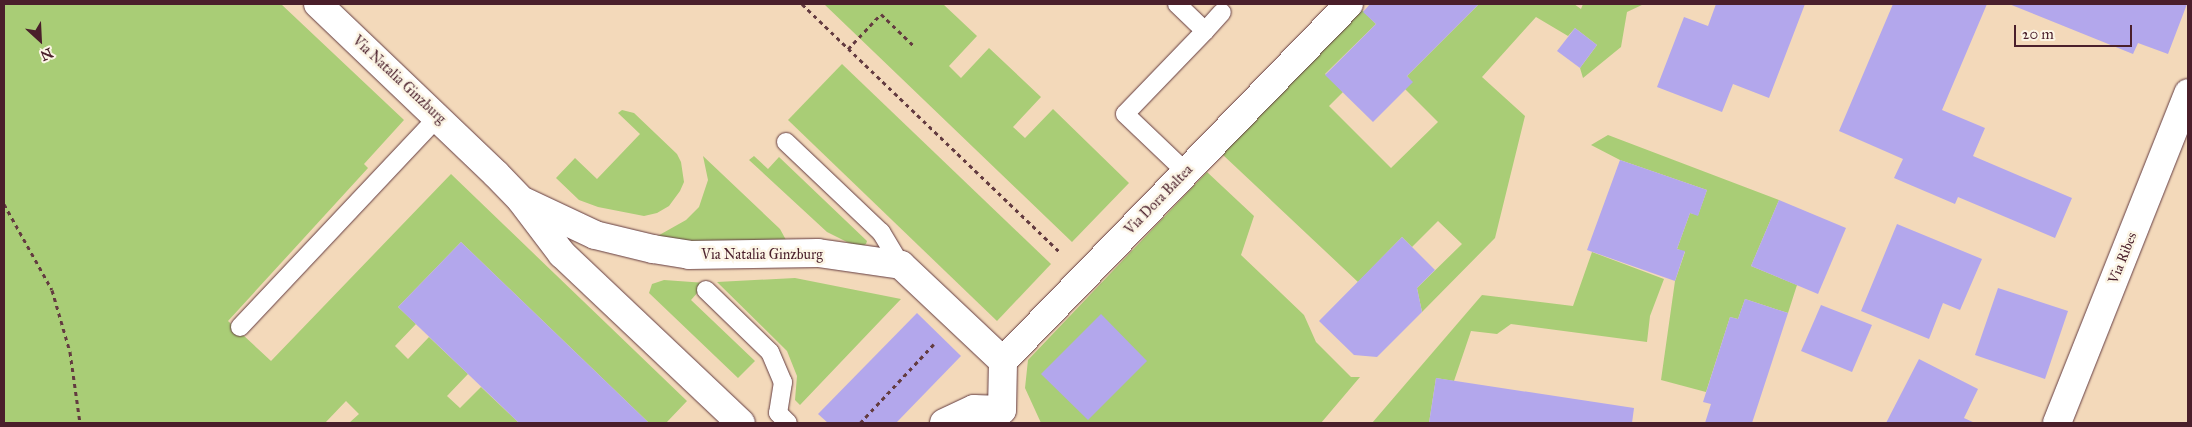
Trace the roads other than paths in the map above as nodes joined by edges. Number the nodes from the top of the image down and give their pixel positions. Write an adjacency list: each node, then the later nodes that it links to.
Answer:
1 (318, 4): 7 (street, Via Natalia Ginzburg)
2 (1177, 4): 5 (lane)
3 (1349, 4): 9 (street, Via Dora Baltea)
4 (1222, 12): 5 (lane)
5 (1205, 31): 9 (lane)
6 (2188, 92): 19 (street, Via Ribes)
7 (438, 117): 10 (street, Via Natalia Ginzburg); 13 (lane)
8 (786, 142): 11 (lane)
9 (1186, 172): 14 (street, Via Dora Baltea)
10 (521, 200): 11 (street, Via Natalia Ginzburg); 16 (street, Via Natalia Ginzburg)
11 (901, 265): 14 (street)
12 (706, 290): 17 (lane)
13 (240, 327)
14 (1004, 362): 15 (street)
15 (1007, 417): 18 (street)
16 (741, 423)
17 (788, 423)
18 (944, 423)
19 (2057, 423)

